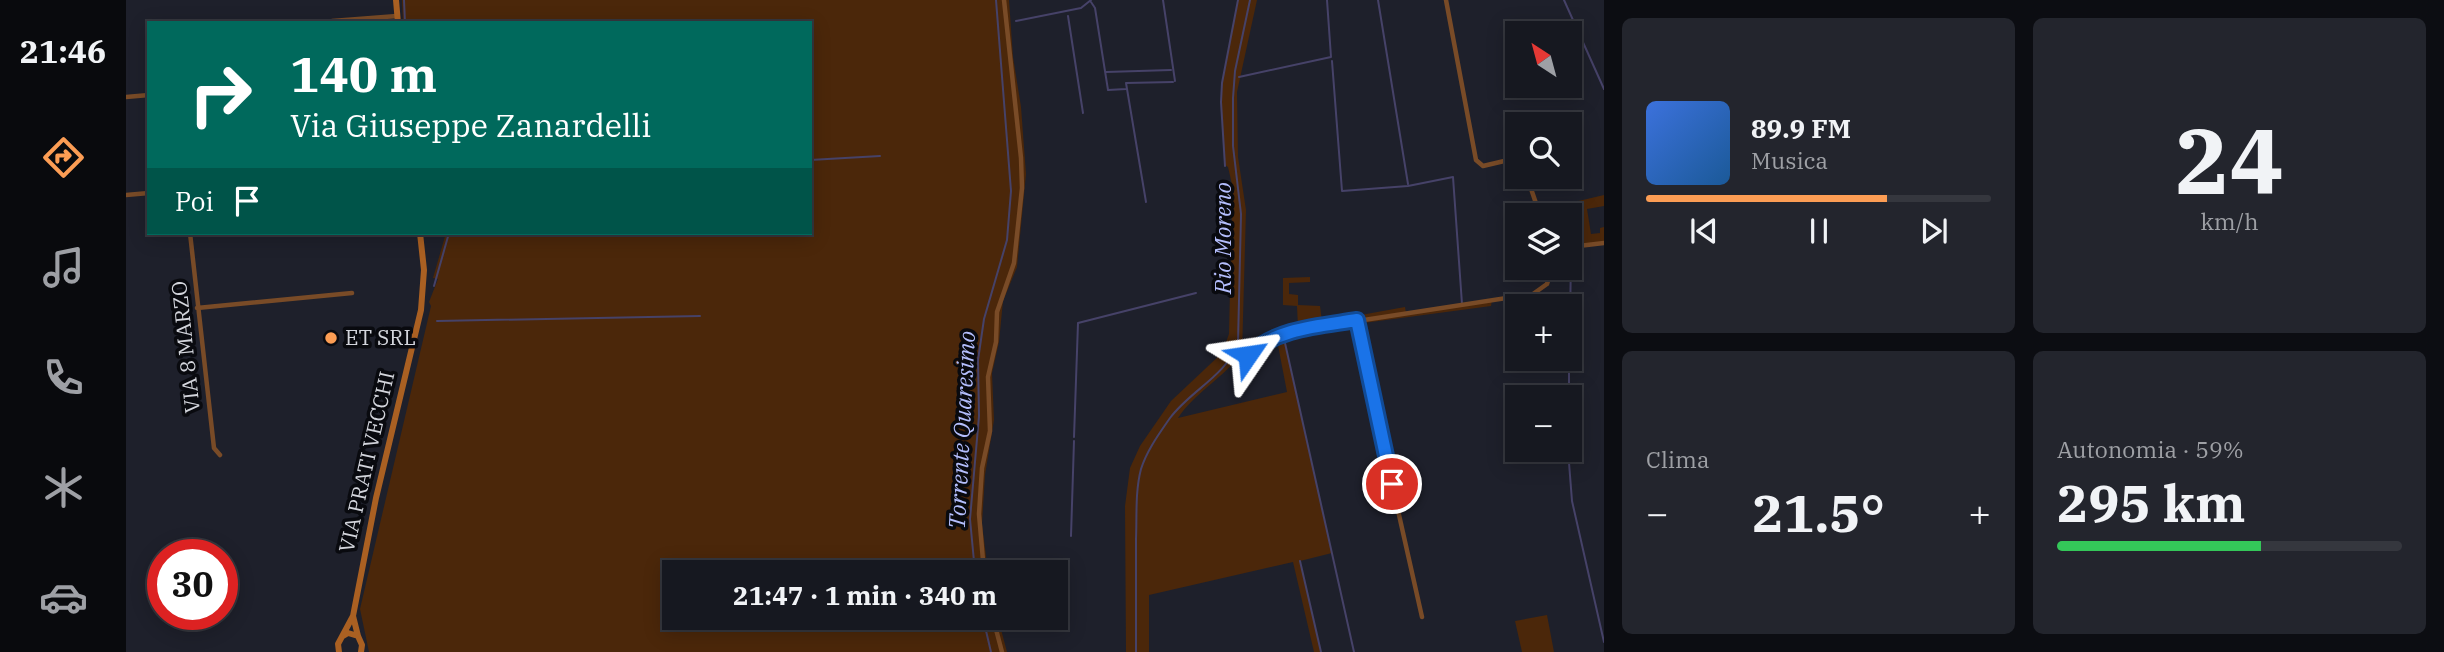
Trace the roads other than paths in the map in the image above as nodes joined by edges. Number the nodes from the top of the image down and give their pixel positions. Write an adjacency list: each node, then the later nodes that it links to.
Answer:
1 (396, 0): 4 (main road)
2 (1004, 0): 21 (street)
3 (1446, 0): 8 (street)
4 (398, 19): 5 (street)
5 (332, 21)
6 (147, 95): 7 (street)
7 (126, 97)
8 (1505, 161)
9 (147, 193): 10 (street)
10 (126, 195)
11 (190, 235): 17 (street, VIA 8 MARZO)
12 (420, 235): 22 (main road, VIA PRATI VECCHI)
13 (1604, 243): 14 (street)
14 (1582, 246)
15 (1547, 280): 18 (street)
16 (352, 293): 17 (street)
17 (197, 308): 20 (street, VIA 8 MARZO)
18 (1357, 320): 19 (street); 23 (street)
19 (1243, 363)
20 (220, 455)
21 (983, 560)
22 (353, 616): 25 (main road, VIA PRATI VECCHI); 26 (main road, VIA PRATI VECCHI)
23 (1422, 617)
24 (996, 630): 29 (street)
25 (342, 636): 26 (main road); 28 (main road, VIA PRATI VECCHI)
26 (358, 636): 27 (main road, VIA PRATI VECCHI)
27 (362, 651)
28 (339, 652)
29 (1002, 652)

